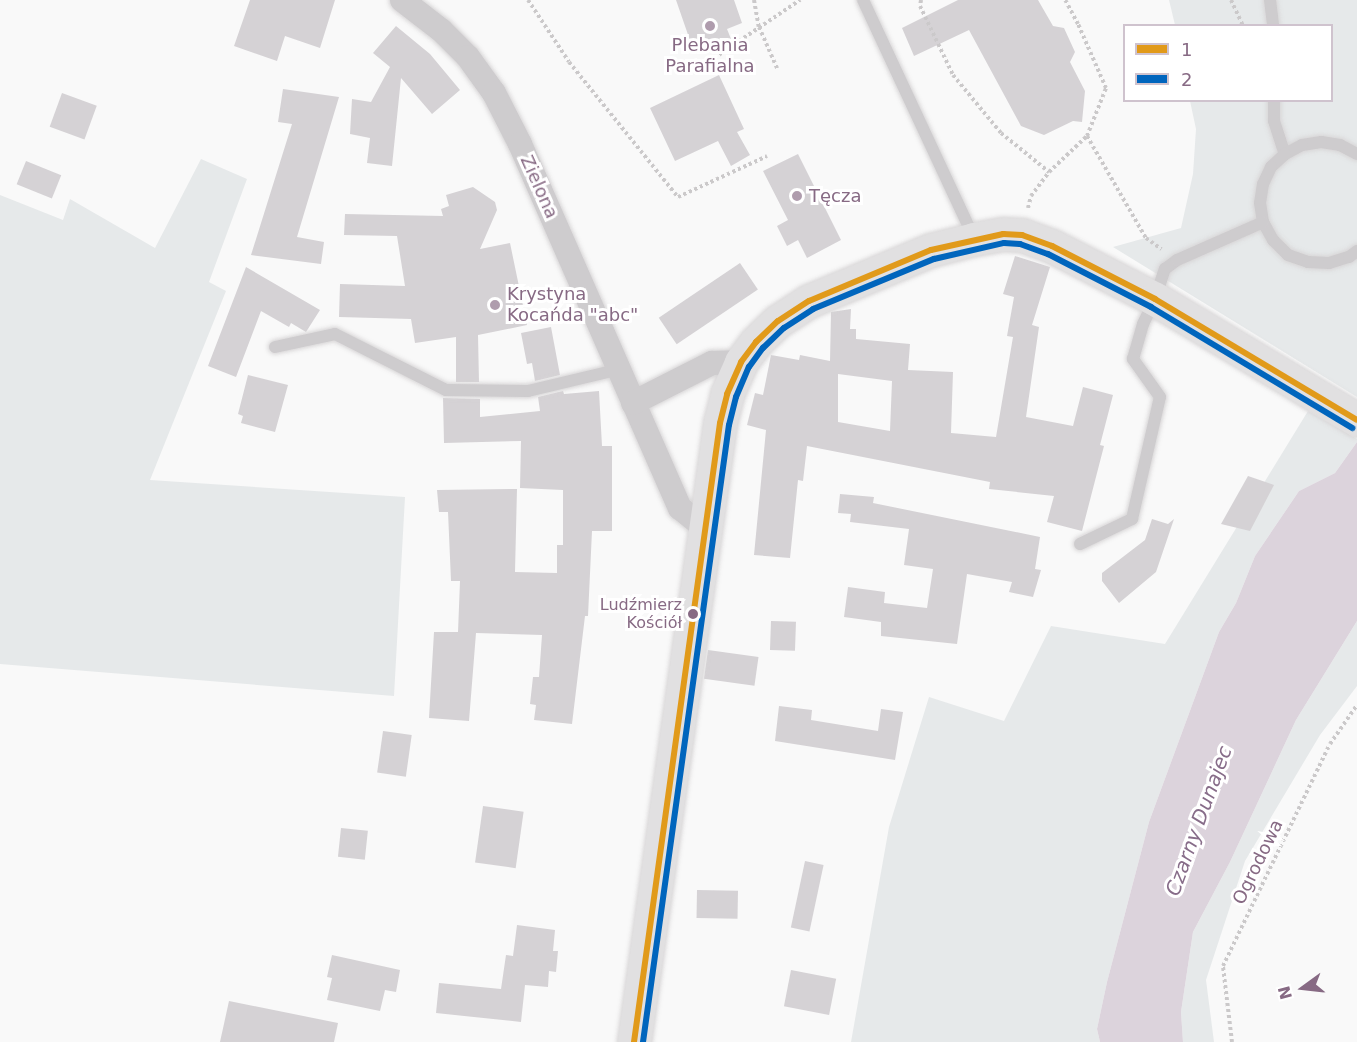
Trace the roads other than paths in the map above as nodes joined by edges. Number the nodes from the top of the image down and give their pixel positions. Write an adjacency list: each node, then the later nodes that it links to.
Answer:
1 (402, 0): 14 (street, Zielona)
2 (863, 0): 9 (lane)
3 (1270, 0): 4 (lane)
4 (1273, 24)
5 (1274, 102): 6 (lane)
6 (1285, 154): 7 (lane); 8 (lane)
7 (1357, 154)
8 (1263, 222): 10 (lane); 11 (lane)
9 (974, 239): 11 (street); 13 (street)
10 (1357, 250)
11 (1155, 299): 16 (street); 18 (lane)
12 (275, 347): 14 (lane)
13 (741, 363): 15 (street); 17 (street)
14 (620, 369): 15 (street, Zielona)
15 (633, 403): 17 (street, Zielona)
16 (1357, 420)
17 (705, 528): 19 (street)
18 (1080, 544)
19 (634, 1042)

